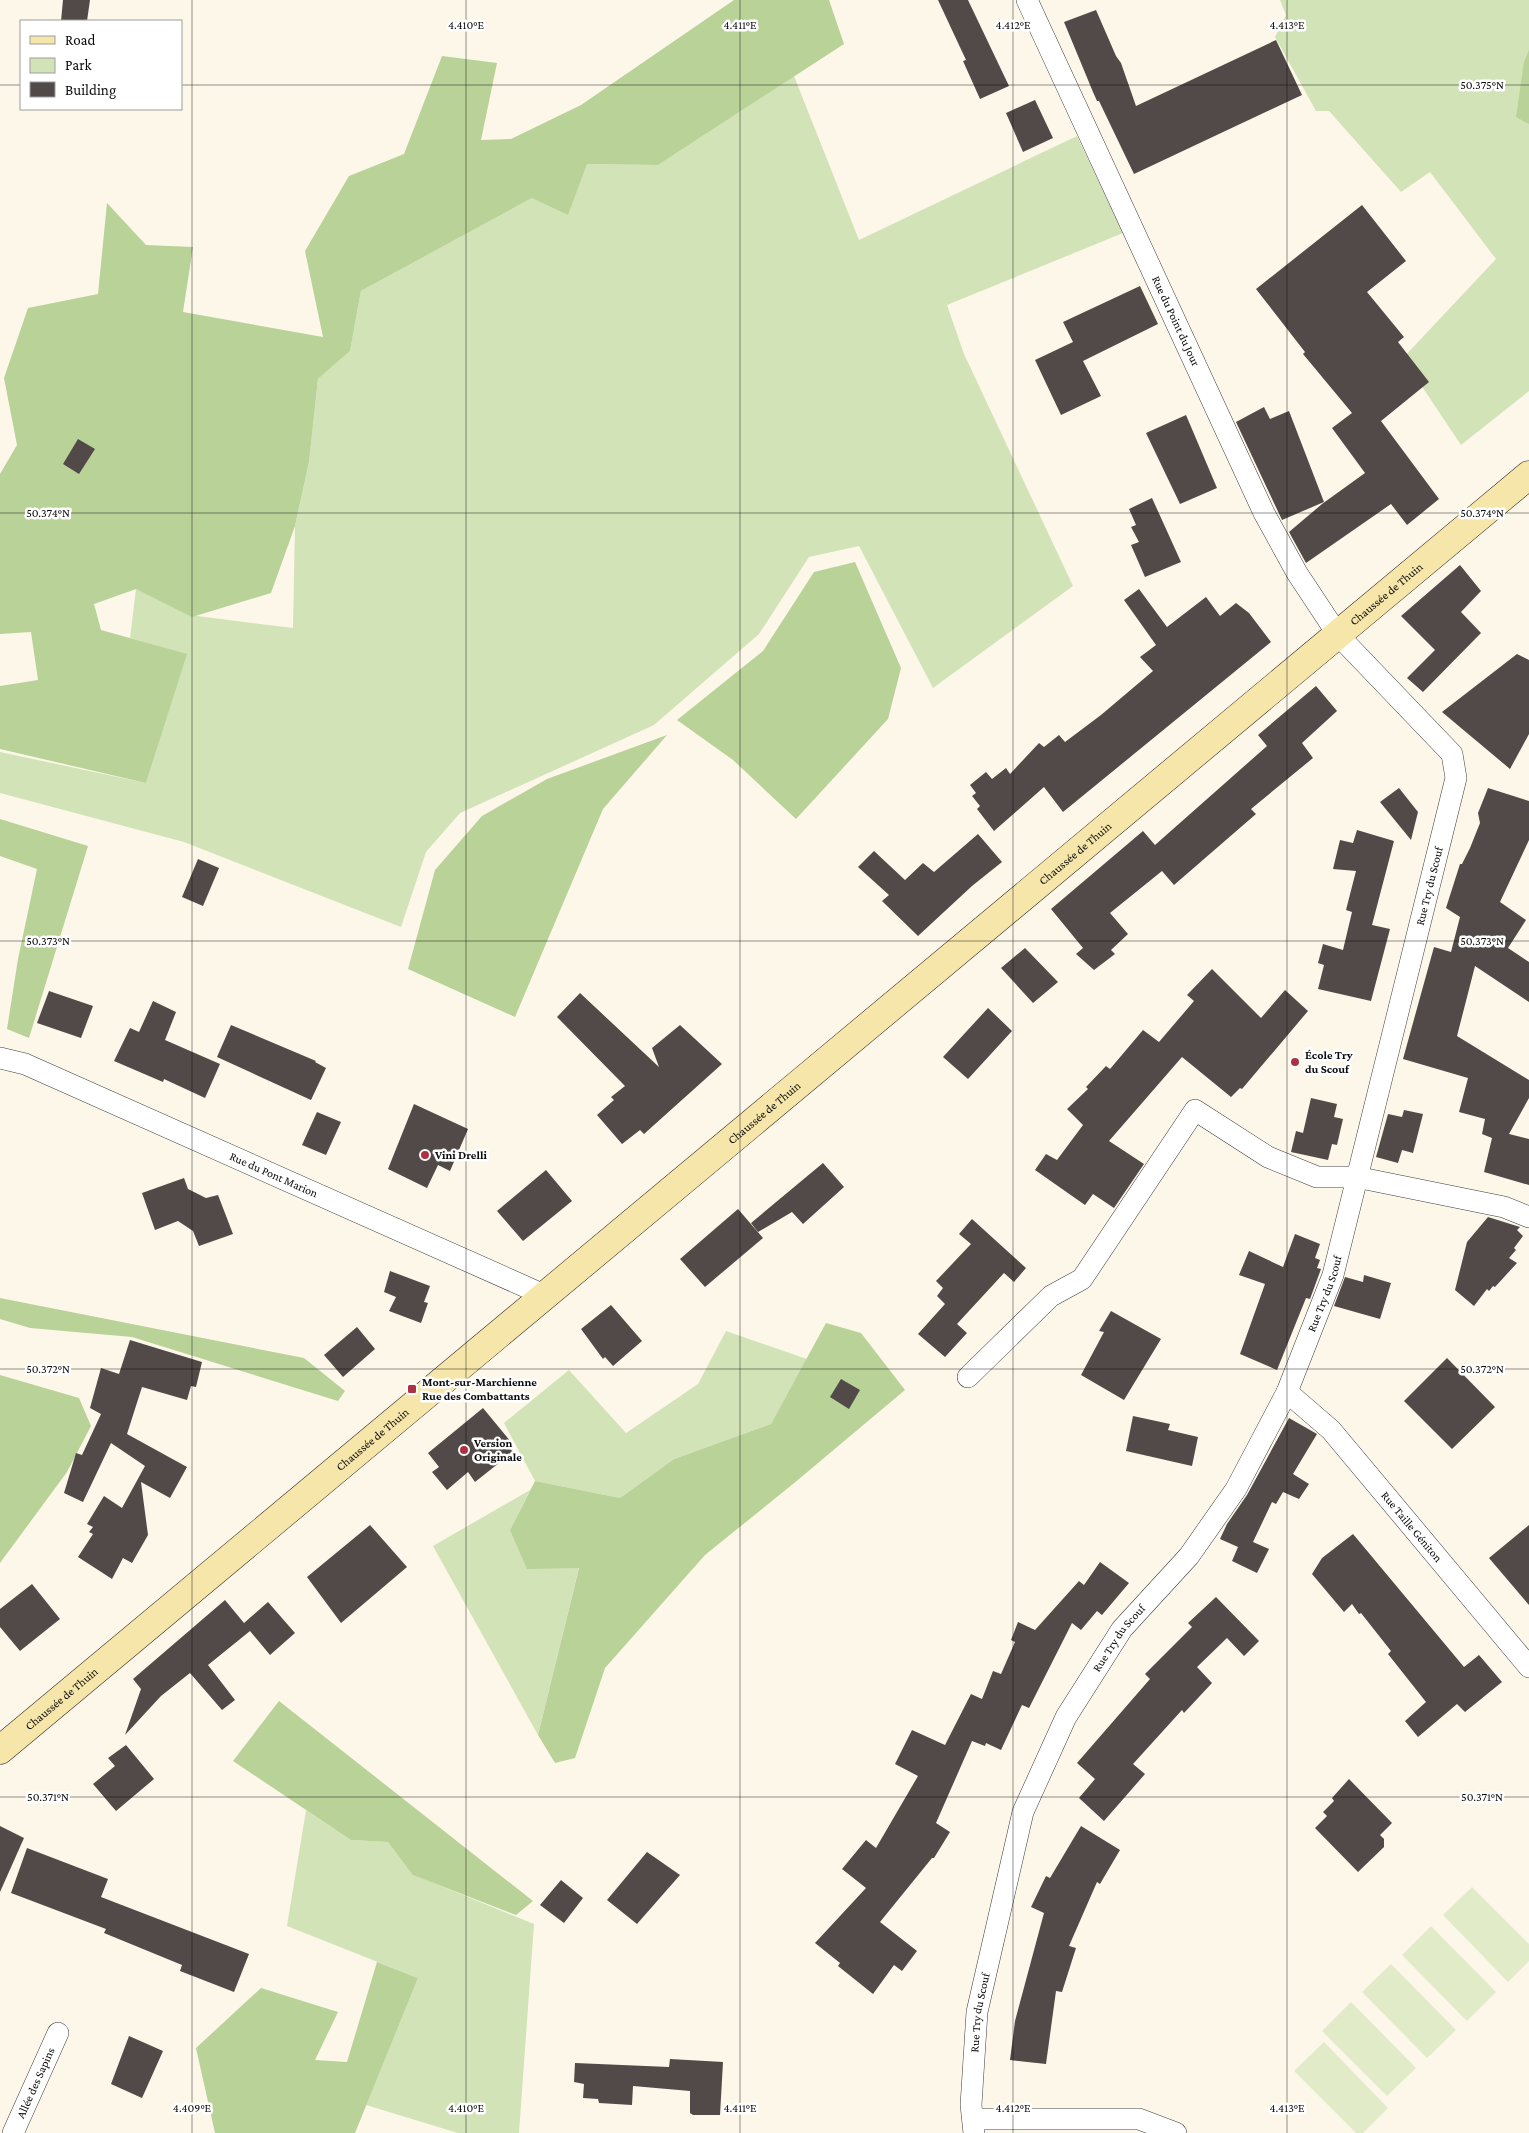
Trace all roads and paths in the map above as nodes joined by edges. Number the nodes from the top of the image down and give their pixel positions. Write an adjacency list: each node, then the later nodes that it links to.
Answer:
1 (1027, 0): 3 (street, Rue du Point du Jour)
2 (1529, 474): 3 (main road, Chaussée de Thuin)
3 (1338, 635): 5 (street, Rue Try du Scouf); 7 (main road, Chaussée de Thuin)
4 (0, 1058): 7 (street, Rue du Pont Marion)
5 (1356, 1177): 6 (street); 8 (street); 9 (street, Rue Try du Scouf)
6 (1529, 1217)
7 (544, 1295): 11 (main road, Chaussée de Thuin)
8 (968, 1376)
9 (1288, 1392): 10 (street, Rue Taille Géniton); 13 (street, Rue Try du Scouf)
10 (1529, 1667)
11 (0, 1750)
12 (58, 2033): 14 (street, Allée des Sapins)
13 (973, 2126): 15 (street)
14 (13, 2133)
15 (1176, 2133)

